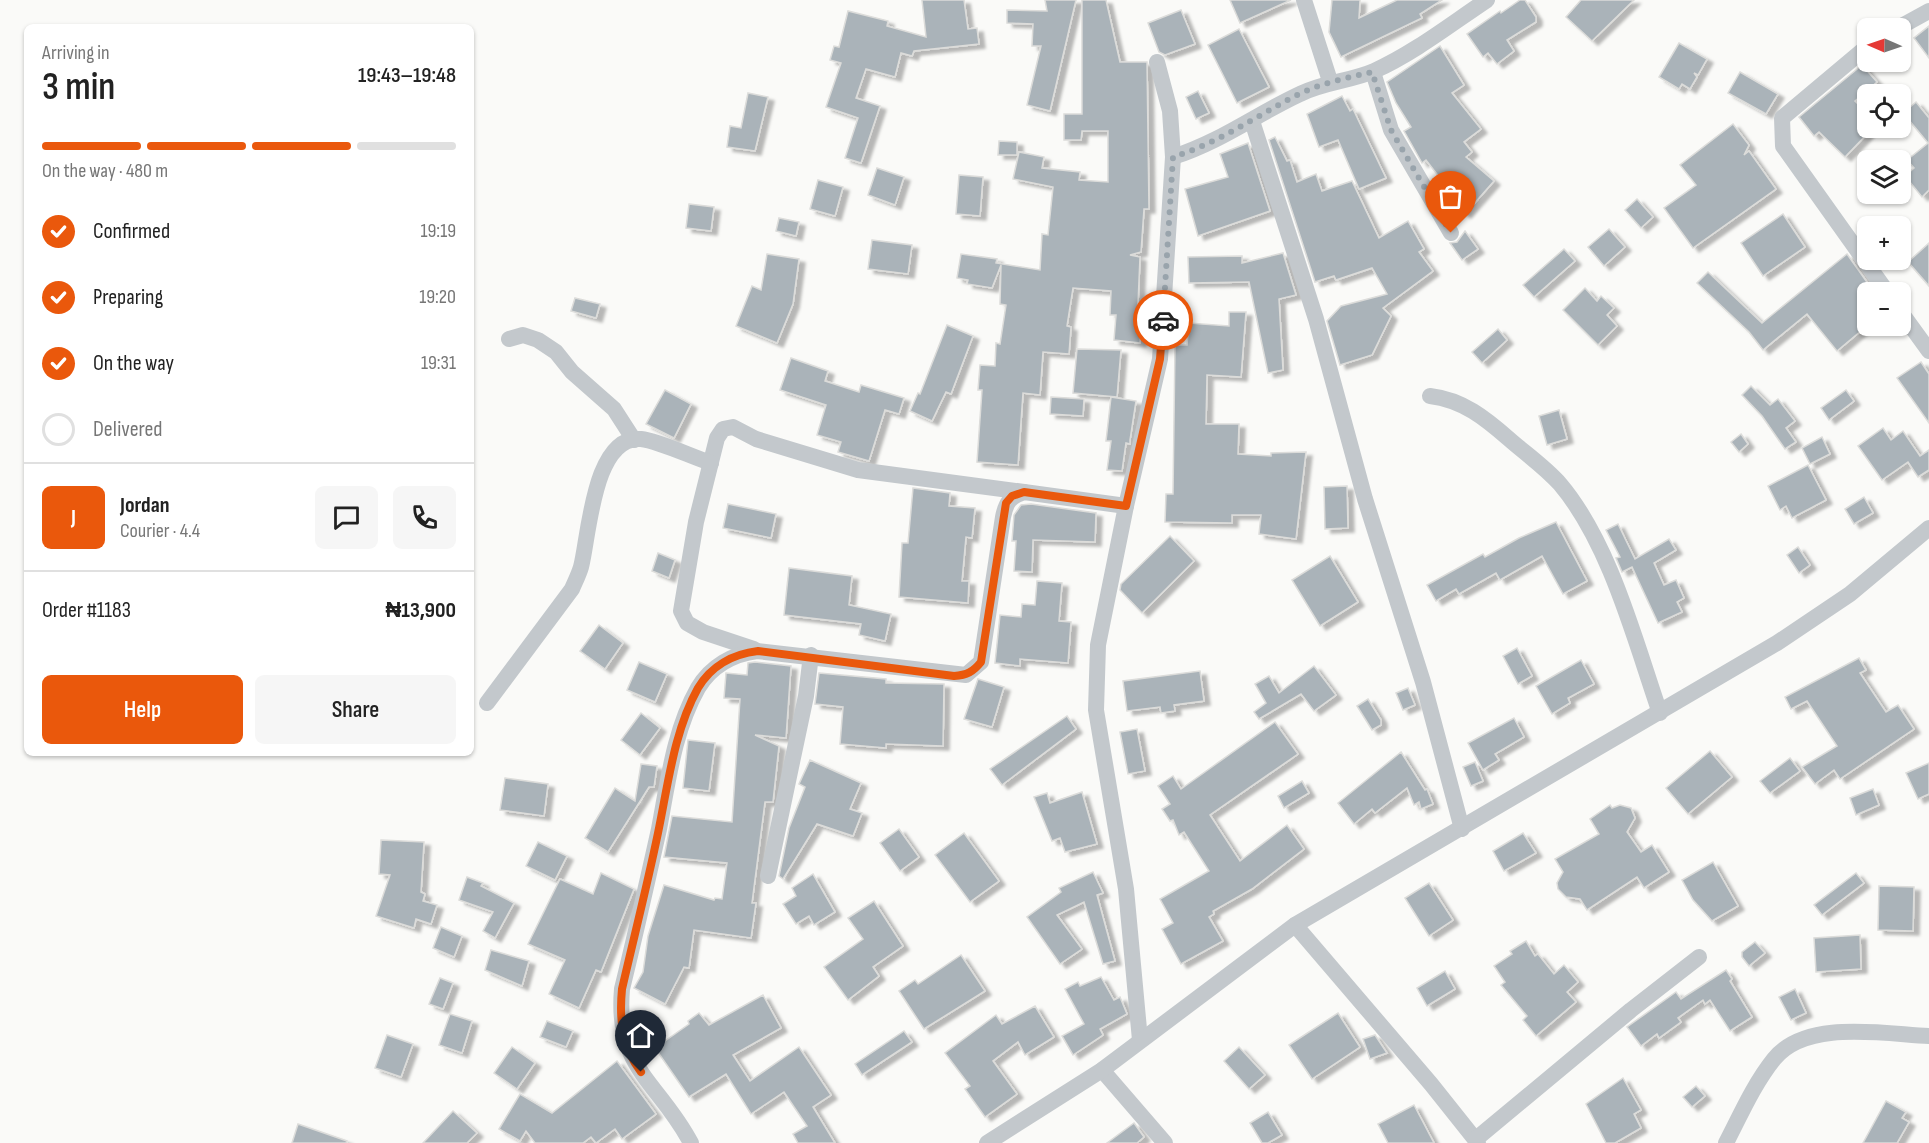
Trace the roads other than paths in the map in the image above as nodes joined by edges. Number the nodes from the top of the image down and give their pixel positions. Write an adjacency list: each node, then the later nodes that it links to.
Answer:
1 (1304, 0): 8 (street)
2 (1487, 0): 7 (street)
3 (1929, 11): 4 (street)
4 (1911, 21)
5 (1857, 55): 12 (street)
6 (1157, 62): 10 (street)
7 (1372, 72): 8 (street); 11 (street)
8 (1330, 81): 9 (street)
9 (1252, 122): 10 (street); 26 (street)
10 (1173, 157): 20 (street)
11 (1451, 233)
12 (1880, 282)
13 (1911, 326): 15 (street)
14 (509, 339): 17 (street)
15 (1929, 351)
16 (1430, 396): 25 (street)
17 (634, 440): 18 (street); 24 (street)
18 (711, 463): 19 (street); 22 (street)
19 (1024, 492): 20 (street); 23 (street)
20 (1126, 506): 31 (street)
21 (1929, 528): 25 (street)
22 (758, 651): 23 (street); 34 (street)
23 (811, 656): 27 (street)
24 (487, 703)
25 (1660, 713): 26 (street)
26 (1462, 829): 28 (street)
27 (768, 876)
28 (1295, 926): 31 (street); 33 (street)
29 (1699, 957): 33 (street)
30 (1929, 1036): 37 (street)
31 (1140, 1040): 32 (street)
32 (1102, 1070): 35 (street); 36 (street)
33 (1477, 1141)
34 (691, 1143)
35 (987, 1143)
36 (1165, 1143)
37 (1726, 1143)

